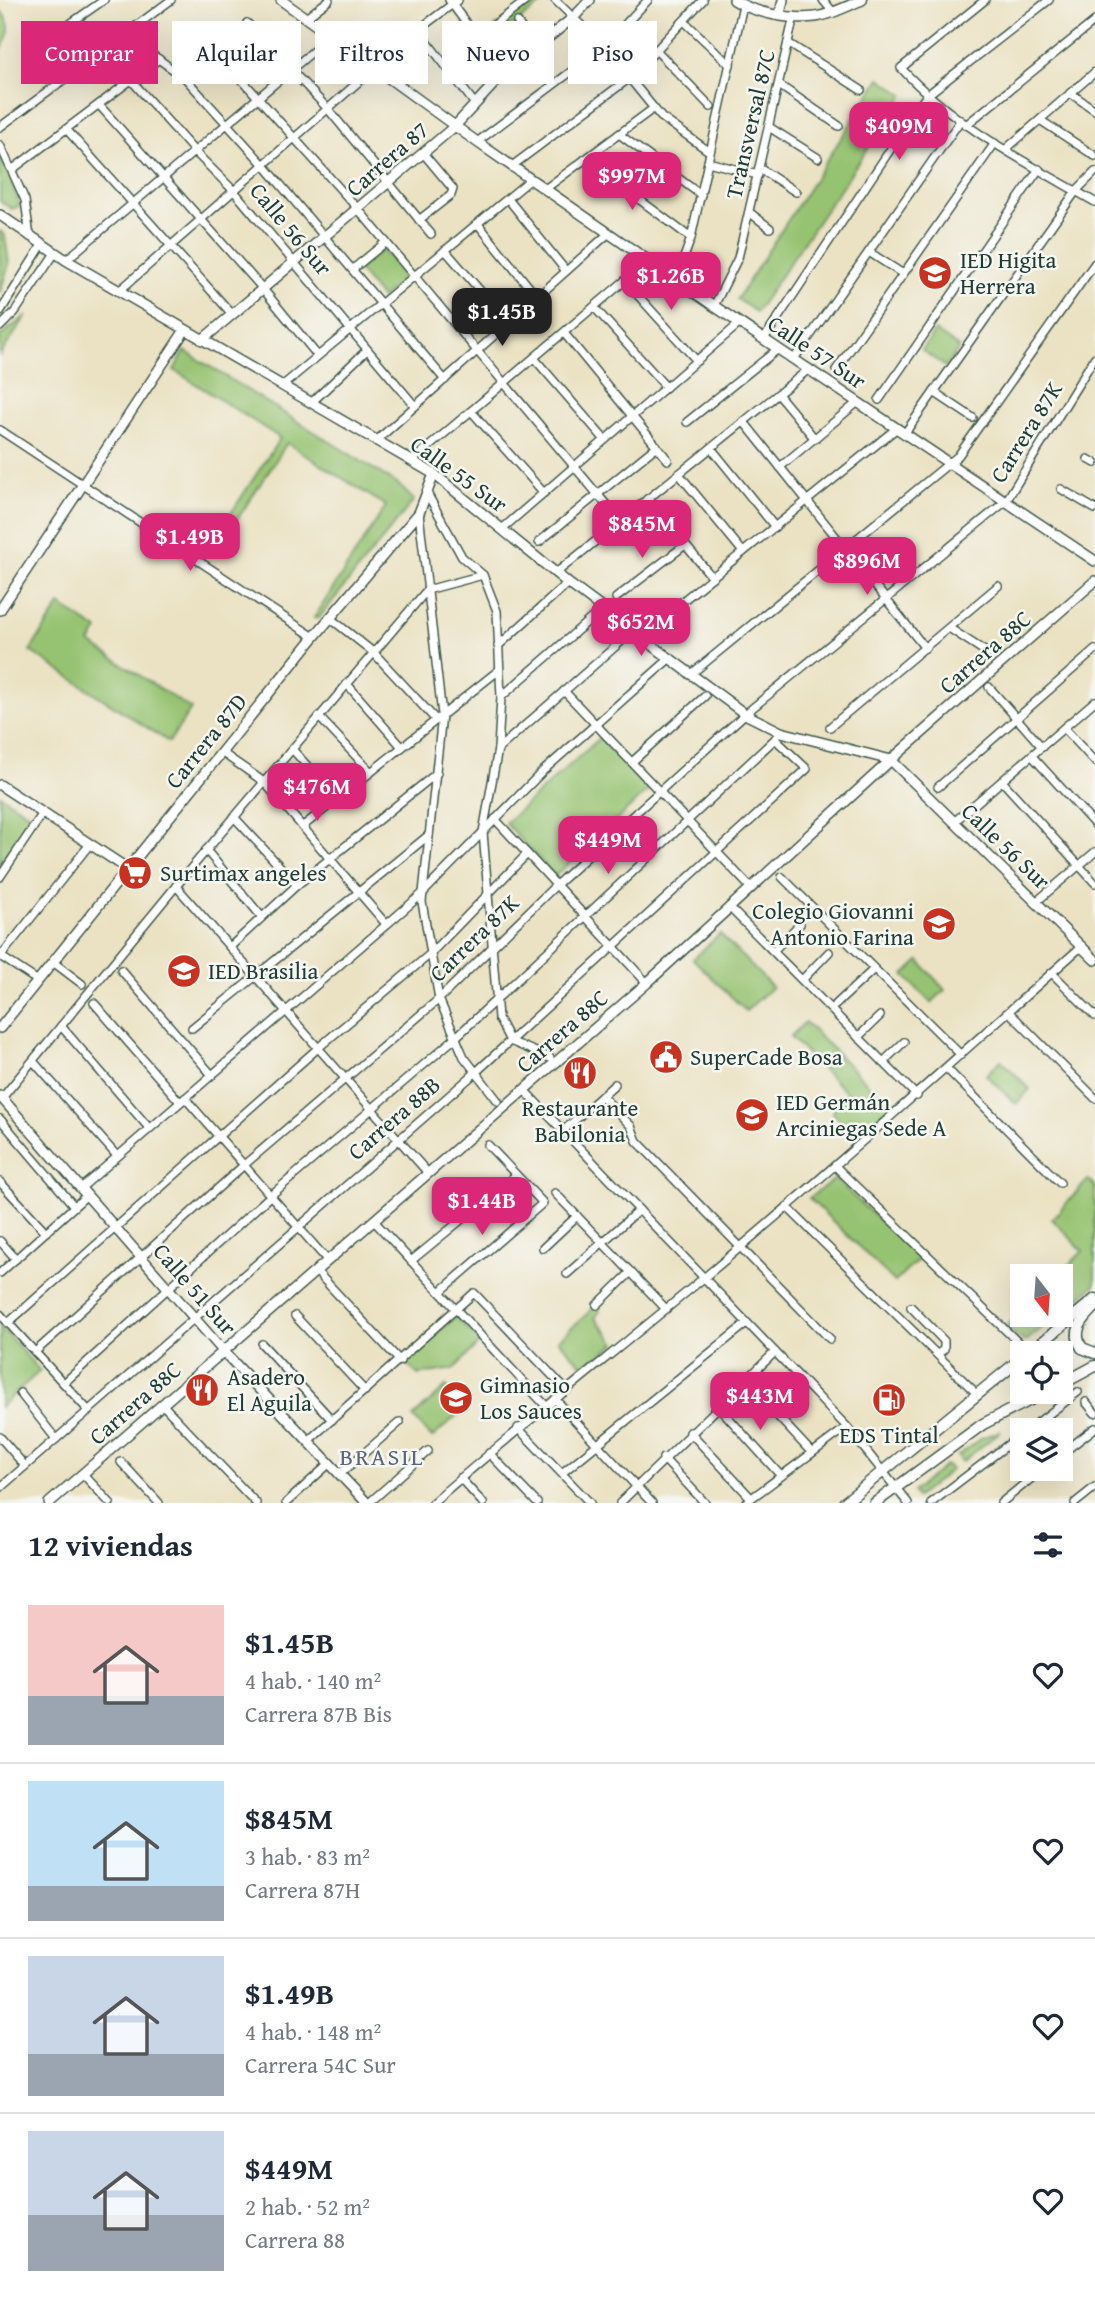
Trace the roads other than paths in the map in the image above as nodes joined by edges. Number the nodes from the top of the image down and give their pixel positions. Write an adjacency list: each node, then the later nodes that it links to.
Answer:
1 (104, 0): 22 (street)
2 (170, 0): 23 (street)
3 (281, 0): 21 (street, Calle 57 Sur)
4 (330, 0): 21 (street)
5 (527, 0): 15 (street)
6 (555, 0): 20 (street)
7 (590, 0): 20 (street, Carrera 87)
8 (648, 0): 25 (street)
9 (704, 0): 28 (street)
10 (783, 0): 18 (street)
11 (824, 0): 17 (street)
12 (985, 0): 55 (street)
13 (1049, 0): 55 (street)
14 (858, 1): 17 (street)
15 (454, 2): 27 (street)
16 (739, 2): 18 (street); 38 (street)
17 (833, 12): 19 (street)
18 (780, 14): 19 (street)
19 (794, 16): 32 (street, Transversal 87C)
20 (574, 17): 24 (street); 30 (street, Carrera 87)
21 (306, 18): 29 (street, Calle 57 Sur)
22 (74, 21)
23 (142, 21)
24 (578, 21)
25 (628, 21)
26 (1095, 21): 64 (street)
27 (428, 22)
28 (685, 22): 33 (street); 38 (street)
29 (315, 24)
30 (554, 33)
31 (428, 43): 57 (street)
32 (788, 43): 52 (street, Transversal 87C); 53 (street)
33 (657, 49)
34 (315, 50): 37 (street)
35 (657, 51): 59 (street)
36 (159, 59): 65 (street)
37 (301, 62)
38 (730, 65): 78 (street)
39 (1095, 72): 54 (street)
40 (568, 74): 73 (street)
41 (301, 82): 61 (street)
42 (57, 84): 68 (street)
43 (128, 84): 58 (street)
44 (135, 84): 77 (street, Calle 56 Sur)
45 (246, 84): 56 (street)
46 (275, 84): 56 (street)
47 (357, 84): 61 (street)
48 (397, 84): 67 (street, Calle 57 Sur)
49 (494, 84): 57 (street, Carrera 87)
50 (622, 84): 85 (street)
51 (636, 84): 60 (street)
52 (779, 85): 66 (street); 69 (street, Transversal 87C)
53 (861, 90)
54 (1070, 93): 62 (street); 63 (street)
55 (926, 96): 64 (street); 143 (street)
56 (258, 98): 65 (street); 72 (street)
57 (475, 104): 67 (street, Carrera 87)
58 (100, 106): 70 (street); 90 (street)
59 (711, 107)
60 (654, 108): 71 (street); 78 (street)
61 (328, 109): 72 (street); 92 (street)
62 (1095, 110)
63 (1040, 120): 76 (street); 80 (street)
64 (963, 123): 74 (street); 117 (street)
65 (226, 125): 77 (street); 84 (street)
66 (839, 125)
67 (455, 126): 73 (street, Calle 57 Sur); 79 (street, Carrera 87)
68 (0, 127)
69 (769, 127): 81 (street); 88 (street, Transversal 87C)
70 (67, 130): 86 (street); 100 (street)
71 (619, 134): 82 (street); 97 (street)
72 (296, 137): 84 (street); 101 (street)
73 (477, 142): 85 (street, Calle 57 Sur)
74 (995, 143): 76 (street); 125 (street)
75 (0, 145): 86 (street)
76 (1006, 149): 87 (street)
77 (195, 152): 90 (street); 94 (street, Calle 56 Sur)
78 (710, 152): 83 (street)
79 (423, 153): 92 (street, Carrera 87); 105 (street)
80 (1095, 156)
81 (818, 158)
82 (585, 159): 93 (street); 112 (street)
83 (708, 162): 88 (street); 97 (street)
84 (264, 165): 94 (street); 111 (street)
85 (512, 166): 91 (street, Calle 57 Sur)
86 (13, 169): 110 (street)
87 (1040, 169): 95 (street); 161 (street)
88 (759, 171): 96 (street); 102 (street, Transversal 87C)
89 (1095, 172): 95 (street)
90 (162, 179): 100 (street); 104 (street)
91 (531, 179): 93 (street, Calle 57 Sur); 98 (street)
92 (389, 182): 101 (street, Carrera 87); 105 (street)
93 (545, 189): 108 (street, Calle 57 Sur)
94 (234, 191): 104 (street); 121 (street, Calle 56 Sur)
95 (1076, 191): 99 (street); 159 (street)
96 (796, 192)
97 (701, 195): 112 (street)
98 (508, 199): 106 (street); 124 (street)
99 (1095, 202)
100 (132, 205): 115 (street); 119 (street)
101 (358, 209): 111 (street, Carrera 87); 113 (street)
102 (749, 212): 107 (street); 133 (street, Transversal 87C)
103 (0, 215): 110 (street, Calle 55 Sur)
104 (202, 218): 115 (street); 129 (street)
105 (419, 220): 109 (street)
106 (478, 224): 116 (street); 131 (street)
107 (770, 228)
108 (608, 233): 120 (street, Calle 57 Sur); 124 (street)
109 (431, 234)
110 (30, 237): 114 (street, Calle 55 Sur)
111 (326, 237): 121 (street, Carrera 87); 123 (street)
112 (691, 238): 127 (street)
113 (386, 242): 123 (street); 126 (street)
114 (42, 244): 118 (street, Calle 55 Sur); 135 (street)
115 (172, 244): 130 (street); 136 (street)
116 (445, 250): 126 (street); 137 (street)
117 (869, 252): 125 (street); 151 (street)
118 (55, 253): 119 (street, Calle 55 Sur); 139 (street)
119 (66, 260): 130 (street, Calle 55 Sur)
120 (648, 261): 127 (street, Calle 57 Sur); 128 (street)
121 (295, 263): 129 (street, Carrera 87); 141 (street, Calle 56 Sur)
122 (1095, 263): 179 (street)
123 (353, 269): 132 (street)
124 (566, 271): 131 (street)
125 (903, 274): 154 (street)
126 (414, 276): 132 (street); 147 (street)
127 (676, 280): 133 (street, Calle 57 Sur)
128 (625, 281): 134 (street); 152 (street)
129 (263, 289): 136 (street, Carrera 87); 148 (street)
130 (118, 291): 140 (street, Calle 55 Sur)
131 (537, 297): 137 (street)
132 (381, 303): 141 (street); 155 (street)
133 (714, 306): 138 (street, Calle 57 Sur)
134 (594, 307): 142 (street); 158 (street)
135 (0, 312)
136 (232, 314): 144 (street, Carrera 87)
137 (508, 323): 147 (street)
138 (740, 323): 143 (street, Calle 57 Sur); 152 (street)
139 (0, 327)
140 (185, 330): 144 (street, Calle 55 Sur); 184 (street)
141 (349, 330): 146 (street, Calle 56 Sur); 148 (street)
142 (564, 333): 150 (street); 166 (street)
143 (764, 339): 145 (street, Calle 57 Sur)
144 (202, 340): 157 (street, Calle 55 Sur)
145 (778, 349): 151 (street, Calle 57 Sur); 168 (street)
146 (367, 350): 163 (street); 164 (street, Calle 56 Sur)
147 (477, 351): 155 (street); 156 (street)
148 (317, 355): 157 (street)
149 (1095, 357): 191 (street, Carrera 87K)
150 (534, 358): 156 (street); 173 (street)
151 (794, 359): 153 (street, Calle 57 Sur)
152 (697, 361): 158 (street)
153 (809, 369): 160 (street); 162 (street, Calle 57 Sur)
154 (836, 370)
155 (444, 380): 164 (street)
156 (504, 383): 165 (street); 180 (street)
157 (282, 386): 163 (street, Calle 55 Sur)
158 (666, 387): 166 (street)
159 (934, 392): 167 (street); 171 (street)
160 (778, 394): 169 (street); 172 (street)
161 (879, 400)
162 (858, 402): 171 (street, Calle 57 Sur); 172 (street)
163 (311, 403): 174 (street, Calle 55 Sur)
164 (415, 406): 174 (street)
165 (471, 411): 178 (street); 186 (street)
166 (632, 416): 173 (street); 175 (street)
167 (974, 418)
168 (687, 422)
169 (744, 422): 176 (street); 181 (street)
170 (0, 430): 184 (street)
171 (901, 430): 179 (street, Calle 57 Sur); 190 (street)
172 (815, 439): 181 (street)
173 (605, 440): 180 (street)
174 (376, 441): 178 (street, Calle 55 Sur)
175 (657, 446): 177 (street); 187 (street)
176 (711, 448): 183 (street); 195 (street)
177 (668, 460)
178 (412, 461): 182 (street, Calle 55 Sur)
179 (951, 463): 191 (street, Calle 57 Sur); 199 (street)
180 (574, 467): 186 (street); 187 (street)
181 (780, 467): 190 (street)
182 (434, 474): 188 (street, Carrera 87D); 196 (street, Calle 55 Sur)
183 (679, 474): 189 (street); 200 (street)
184 (83, 484): 212 (street); 216 (street)
185 (1061, 489): 192 (street)
186 (544, 493): 196 (street)
187 (597, 494): 194 (street); 197 (street)
188 (428, 495): 193 (street, Carrera 87D); 203 (street)
189 (647, 499): 194 (street); 198 (street)
190 (807, 501): 195 (street); 199 (street)
191 (1006, 501): 201 (street, Calle 57 Sur); 210 (street, Carrera 87K)
192 (1095, 509)
193 (419, 513): 208 (street); 213 (street, Carrera 87D)
194 (620, 521): 202 (street)
195 (775, 527): 200 (street)
196 (502, 529): 202 (street, Calle 55 Sur)
197 (539, 542)
198 (685, 545): 204 (street); 209 (street)
199 (845, 549): 210 (street); 224 (street)
200 (743, 552): 204 (street)
201 (1095, 561)
202 (556, 573): 206 (street, Calle 55 Sur)
203 (483, 575): 208 (street); 217 (street)
204 (712, 578): 215 (street)
205 (1095, 580): 245 (street, Carrera 88C)
206 (568, 583): 211 (street, Calle 55 Sur); 217 (street)
207 (998, 586): 214 (street)
208 (427, 590): 220 (street); 233 (street)
209 (615, 598)
210 (886, 599): 218 (street); 231 (street, Carrera 87K)
211 (602, 609): 215 (street, Calle 55 Sur); 229 (street)
212 (0, 610)
213 (330, 618): 216 (street, Carrera 87D); 220 (street)
214 (948, 628): 218 (street); 221 (street)
215 (635, 634): 222 (street, Calle 55 Sur); 227 (street)
216 (314, 637): 243 (street, Carrera 87D)
217 (498, 646): 223 (street)
218 (925, 648): 236 (street)
219 (1095, 650): 234 (street)
220 (373, 652): 225 (street); 233 (street)
221 (989, 653)
222 (668, 660): 224 (street, Calle 55 Sur); 235 (street)
223 (499, 670): 229 (street); 233 (street)
224 (690, 675): 231 (street, Calle 55 Sur)
225 (346, 684): 232 (street); 239 (street)
226 (989, 687): 234 (street)
227 (565, 691): 235 (street); 242 (street)
228 (705, 696): 246 (street)
229 (501, 697): 242 (street)
230 (1095, 701): 237 (street)
231 (745, 714): 238 (street, Calle 55 Sur); 254 (street, Carrera 87K)
232 (319, 717): 241 (street); 248 (street)
233 (439, 718): 239 (street); 249 (street)
234 (1017, 718): 240 (street); 253 (street)
235 (596, 724): 246 (street); 258 (street)
236 (830, 727)
237 (1064, 728): 240 (street); 247 (street)
238 (778, 736): 245 (street, Calle 55 Sur); 259 (street); 267 (street, Carrera 88B)
239 (402, 747): 248 (street)
240 (1042, 747): 244 (street)
241 (292, 749): 251 (street); 255 (street)
242 (498, 749): 263 (street)
243 (222, 752): 251 (street); 272 (street, Carrera 87D)
244 (1032, 756): 250 (street); 261 (street)
245 (891, 760): 260 (street, Calle 56 Sur); 279 (street, Carrera 88C)
246 (632, 762): 254 (street)
247 (1095, 762)
248 (371, 772): 255 (street)
249 (437, 772): 264 (street); 270 (street)
250 (1002, 781): 260 (street); 271 (street)
251 (264, 782): 257 (street); 262 (street)
252 (0, 785): 256 (street)
253 (938, 788)
254 (660, 791): 259 (street); 277 (street, Carrera 87K)
255 (337, 799): 262 (street)
256 (43, 813): 265 (street); 273 (street)
257 (234, 817): 266 (street); 276 (street)
258 (495, 819): 263 (street); 269 (street)
259 (687, 820): 267 (street); 286 (street)
260 (954, 822): 283 (street, Calle 56 Sur)
261 (1095, 825)
262 (302, 827): 270 (street)
263 (483, 832): 281 (street); 282 (street)
264 (429, 835): 280 (street); 282 (street)
265 (90, 844): 272 (street); 296 (street)
266 (206, 850): 278 (street); 285 (street)
267 (717, 852): 279 (street); 291 (street, Carrera 88B)
268 (1095, 852): 271 (street)
269 (527, 854): 277 (street); 281 (street)
270 (330, 860): 276 (street); 280 (street)
271 (1079, 866): 275 (street); 283 (street)
272 (128, 869): 298 (street, Carrera 87D)
273 (0, 877)
274 (782, 877): 299 (street)
275 (1095, 883)
276 (297, 885): 285 (street)
277 (556, 885): 286 (street); 292 (street, Carrera 87K)
278 (176, 886): 290 (street); 315 (street)
279 (751, 888): 284 (street, Carrera 88C)
280 (358, 892): 287 (street); 302 (street)
281 (488, 893): 292 (street); 295 (street)
282 (422, 894): 287 (street); 295 (street)
283 (1036, 902): 289 (street, Calle 56 Sur)
284 (729, 907): 293 (street); 305 (street, Carrera 88C)
285 (261, 916): 290 (street)
286 (586, 917): 291 (street); 308 (street)
287 (386, 924): 311 (street)
288 (800, 924): 293 (street)
289 (1082, 946): 297 (street, Calle 56 Sur); 301 (street)
290 (230, 947): 302 (street)
291 (613, 947): 305 (street); 320 (street, Carrera 88B)
292 (491, 948): 307 (street, Carrera 87K); 308 (street)
293 (774, 951): 303 (street)
294 (829, 952): 303 (street)
295 (429, 955): 307 (street); 322 (street)
296 (0, 957): 304 (street)
297 (1095, 960)
298 (53, 962): 304 (street, Carrera 87D); 306 (street)
299 (874, 969): 310 (street); 323 (street)
300 (121, 970): 329 (street)
301 (1052, 973): 312 (street); 313 (street)
302 (256, 976): 311 (street); 317 (street)
303 (802, 980): 310 (street)
304 (38, 981): 316 (street, Carrera 87D)
305 (647, 983): 332 (street, Carrera 88C)
306 (82, 984)
307 (439, 999): 319 (street); 330 (street, Carrera 87K)
308 (497, 999): 319 (street); 320 (street)
309 (94, 1003): 337 (street)
310 (831, 1009): 318 (street)
311 (286, 1010): 322 (street); 329 (street)
312 (1009, 1012): 323 (street); 336 (street)
313 (1095, 1016)
314 (880, 1017): 318 (street)
315 (61, 1026): 325 (street); 341 (street)
316 (0, 1028)
317 (192, 1028)
318 (859, 1037): 326 (street)
319 (454, 1039): 328 (street); 339 (street)
320 (510, 1041): 324 (street); 328 (street, Carrera 88B)
321 (904, 1042): 326 (street)
322 (318, 1048): 330 (street); 343 (street)
323 (961, 1055): 327 (street)
324 (550, 1058)
325 (33, 1061): 335 (street); 346 (street)
326 (884, 1062): 334 (street)
327 (947, 1069): 334 (street); 352 (street)
328 (475, 1073): 338 (street); 344 (street, Carrera 88B)
329 (212, 1074): 337 (street)
330 (345, 1078): 339 (street); 347 (street, Carrera 87K)
331 (615, 1084): 333 (street)
332 (524, 1090): 342 (street); 349 (street, Carrera 88C)
333 (602, 1096): 342 (street); 367 (street)
334 (917, 1096): 348 (street)
335 (1, 1097): 353 (street, Calle 51 Sur)
336 (1095, 1098)
337 (182, 1100): 341 (street); 343 (street)
338 (498, 1101)
339 (372, 1108): 344 (street); 355 (street)
340 (0, 1119): 356 (street)
341 (149, 1128): 346 (street)
342 (563, 1131): 358 (street)
343 (218, 1136): 347 (street); 361 (street)
344 (399, 1140): 349 (street); 362 (street, Carrera 88B)
345 (488, 1145): 350 (street)
346 (117, 1156): 353 (street)
347 (244, 1165): 355 (street); 368 (street, Carrera 87K)
348 (835, 1166): 357 (street); 391 (street)
349 (428, 1173): 360 (street, Carrera 88C)
350 (516, 1175): 371 (street); 378 (street)
351 (0, 1182): 363 (street)
352 (1060, 1182)
353 (84, 1191): 356 (street); 361 (street, Calle 51 Sur)
354 (555, 1193): 359 (street)
355 (270, 1196): 362 (street); 377 (street)
356 (74, 1206): 363 (street)
357 (787, 1207): 367 (street); 398 (street)
358 (639, 1210): 365 (street); 376 (street)
359 (577, 1216): 365 (street); 366 (street)
360 (374, 1221): 370 (street, Carrera 88C); 371 (street)
361 (115, 1227): 368 (street, Calle 51 Sur); 388 (street)
362 (298, 1228): 370 (street); 387 (street, Carrera 88B)
363 (46, 1232): 369 (street)
364 (0, 1241): 369 (street)
365 (603, 1243): 373 (street); 375 (street)
366 (542, 1248)
367 (739, 1248): 376 (street); 390 (street)
368 (142, 1258): 377 (street, Calle 51 Sur); 394 (street, Carrera 87K)
369 (16, 1259): 374 (street)
370 (328, 1261): 372 (street, Carrera 88C)
371 (411, 1261): 378 (street)
372 (316, 1271): 395 (street, Carrera 88C); 399 (street)
373 (631, 1272): 380 (street); 384 (street)
374 (0, 1273)
375 (568, 1274)
376 (704, 1278): 384 (street); 389 (street)
377 (170, 1289): 387 (street, Calle 51 Sur); 404 (street)
378 (440, 1292): 383 (street)
379 (1095, 1299): 392 (main road)
380 (597, 1305)
381 (911, 1307): 398 (street)
382 (1095, 1307): 397 (main road)
383 (456, 1309): 399 (street); 406 (street); 414 (street)
384 (666, 1309): 406 (street)
385 (0, 1314): 388 (street)
386 (295, 1316): 407 (street)
387 (195, 1318): 395 (street, Calle 51 Sur); 416 (street, Carrera 88B)
388 (8, 1323): 394 (street)
389 (747, 1323): 396 (street); 429 (street)
390 (830, 1339)
391 (1013, 1341)
392 (1041, 1341)
393 (261, 1344): 419 (street)
394 (35, 1352): 404 (street)
395 (224, 1352): 413 (street, Carrera 88C); 427 (street, Calle 51 Sur)
396 (775, 1352): 403 (street); 421 (street)
397 (1095, 1353)
398 (938, 1354): 405 (street)
399 (400, 1361): 407 (street)
400 (1010, 1366): 438 (main road)
401 (1095, 1366): 402 (main road)
402 (1073, 1378)
403 (745, 1381): 415 (street); 433 (street)
404 (64, 1383): 416 (street)
405 (972, 1389)
406 (566, 1390): 410 (street)
407 (365, 1391): 419 (street)
408 (1078, 1392): 418 (street)
409 (20, 1393): 426 (street)
410 (555, 1399): 414 (street); 429 (street)
411 (1086, 1402): 417 (street)
412 (1022, 1404): 446 (main road)
413 (163, 1405): 439 (street, Carrera 88C); 453 (street)
414 (546, 1406): 422 (street)
415 (718, 1406): 424 (street); 442 (street)
416 (89, 1411): 426 (street, Carrera 88B)
417 (1095, 1413)
418 (1044, 1418)
419 (332, 1420): 427 (street)
420 (400, 1422): 440 (street)
421 (847, 1427): 433 (street); 438 (street)
422 (518, 1428): 432 (street); 441 (street)
423 (1095, 1428): 430 (street)
424 (690, 1432): 434 (street); 449 (street)
425 (0, 1437): 437 (street)
426 (56, 1439): 437 (street, Carrera 88B)
427 (308, 1441): 436 (street, Calle 51 Sur)
428 (1010, 1443): 466 (street)
429 (597, 1444): 441 (street); 445 (street)
430 (1073, 1445)
431 (428, 1451): 455 (street)
432 (489, 1453): 443 (street); 458 (street)
433 (812, 1453): 442 (street)
434 (663, 1458): 445 (street); 462 (street)
435 (121, 1462): 452 (street)
436 (330, 1463): 440 (street, Calle 51 Sur); 454 (street)
437 (25, 1466): 448 (street, Carrera 88B)
438 (884, 1471): 446 (street); 463 (main road)
439 (83, 1474): 450 (street, Carrera 88C); 451 (street)
440 (340, 1474): 455 (street, Calle 51 Sur)
441 (562, 1474): 459 (street)
442 (781, 1476): 449 (street)
443 (460, 1478): 456 (street); 457 (street)
444 (1028, 1481): 467 (street)
445 (636, 1486): 460 (street); 461 (street)
446 (895, 1487): 464 (main road); 465 (street)
447 (1095, 1487): 468 (street)
448 (0, 1488)
449 (748, 1501)
450 (49, 1503)
451 (110, 1503)
452 (159, 1503)
453 (256, 1503)
454 (286, 1503)
455 (368, 1503)
456 (432, 1503)
457 (483, 1503)
458 (537, 1503)
459 (590, 1503)
460 (620, 1503)
461 (652, 1503)
462 (705, 1503)
463 (845, 1503)
464 (875, 1503)
465 (908, 1503)
466 (931, 1503)
467 (1001, 1503)
468 (1075, 1503)

